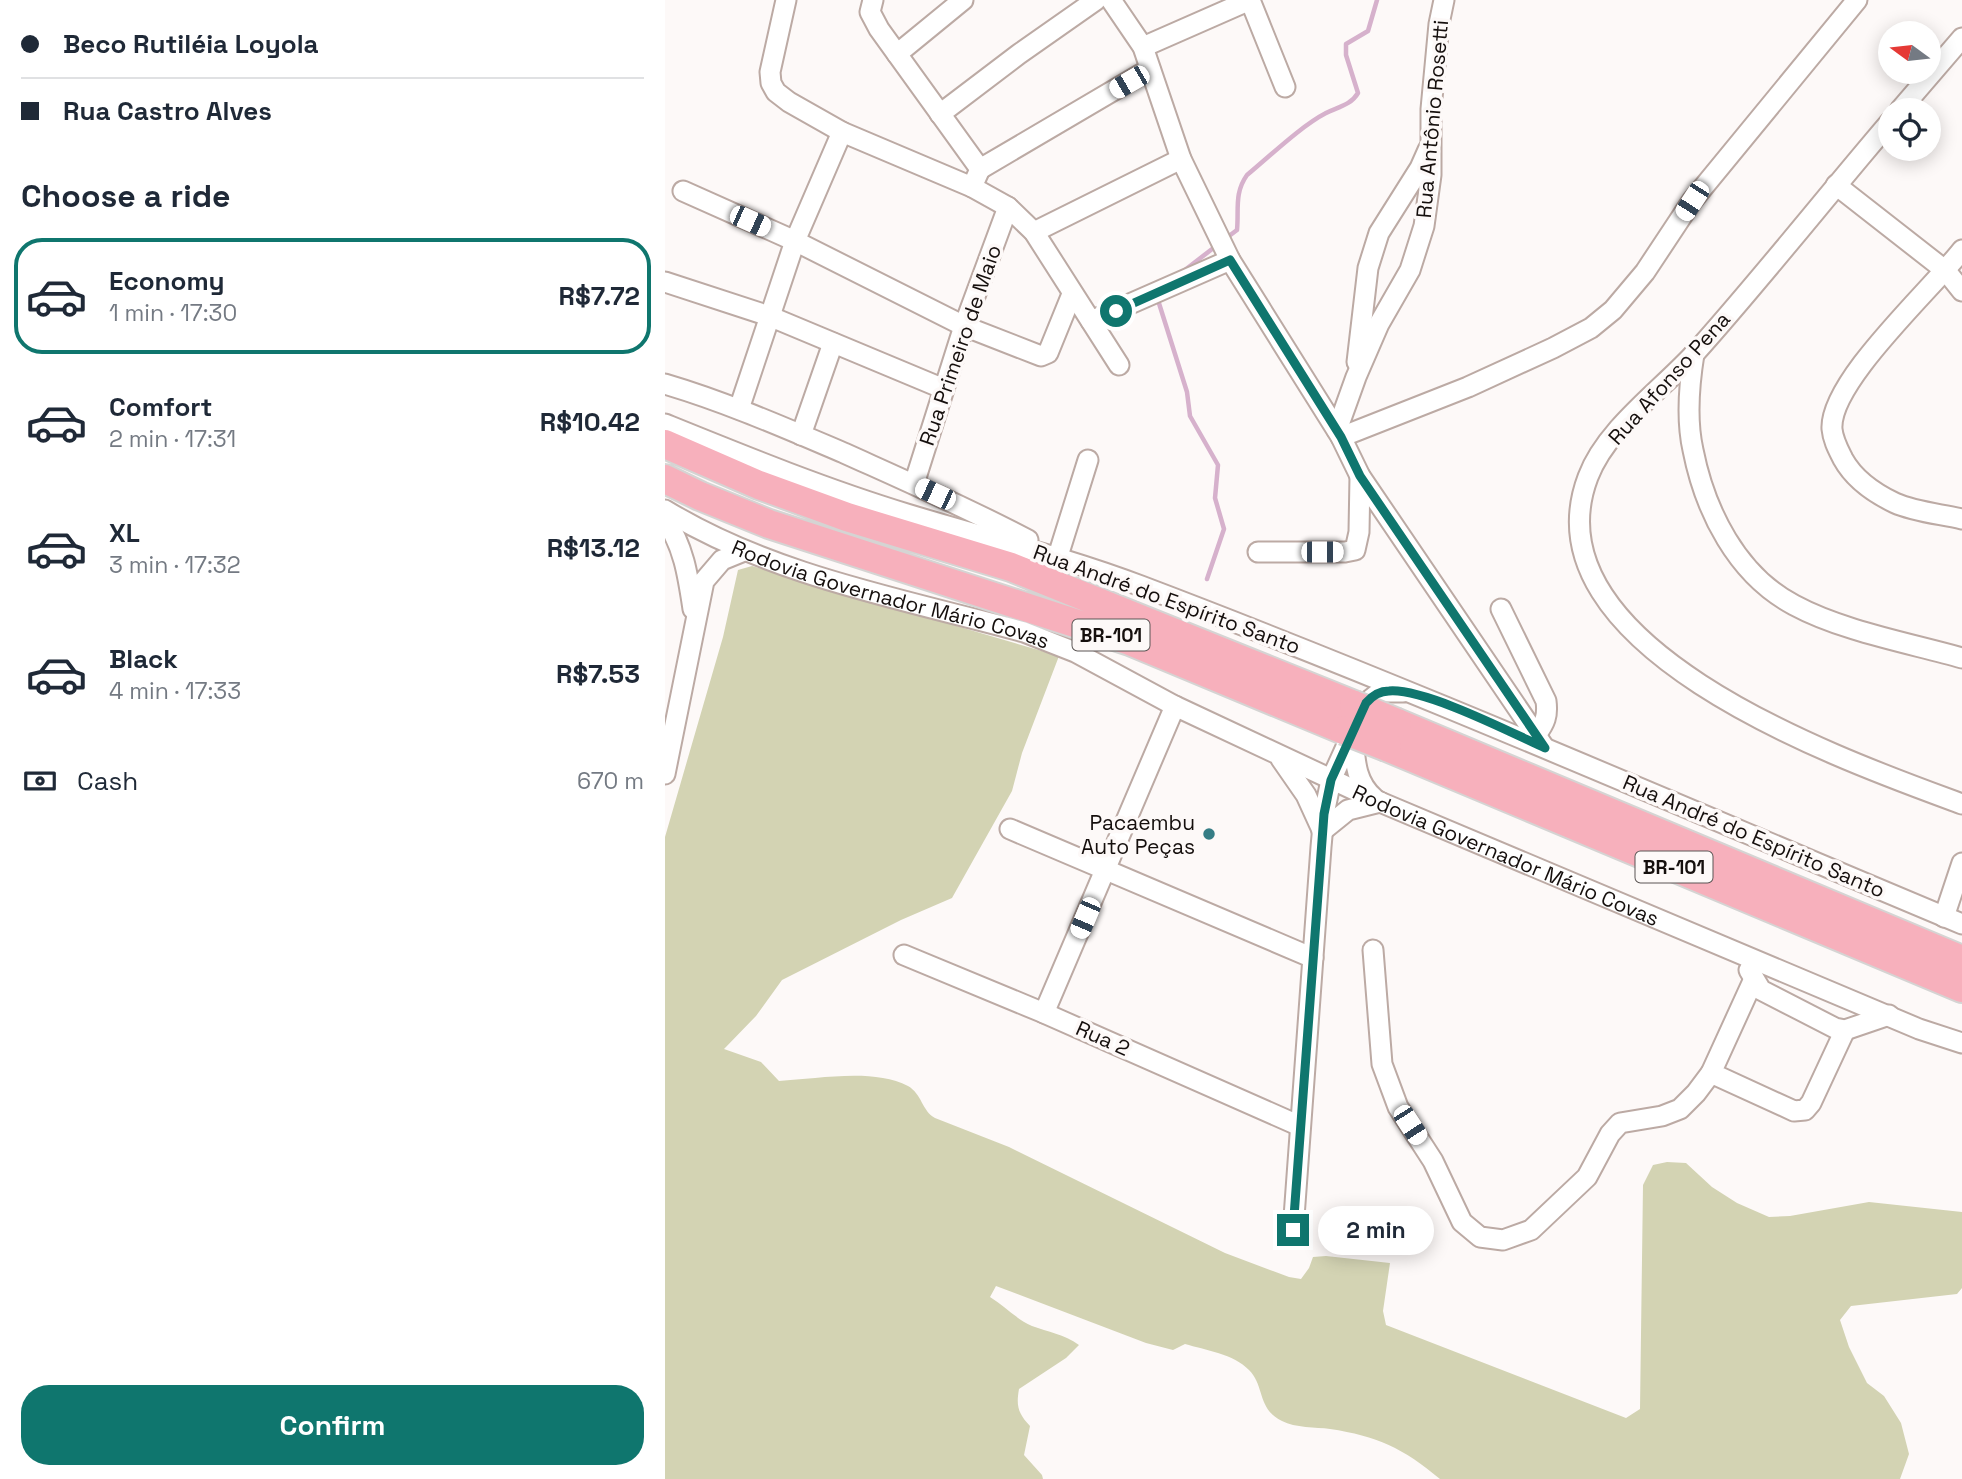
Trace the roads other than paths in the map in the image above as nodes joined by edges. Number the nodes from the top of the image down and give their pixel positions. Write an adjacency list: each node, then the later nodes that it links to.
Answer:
1 (786, 0): 16 (street)
2 (873, 0): 11 (street)
3 (963, 0): 11 (street)
4 (1096, 0): 15 (street)
5 (1111, 0): 10 (street)
6 (1250, 0): 10 (street); 13 (street)
7 (1444, 0): 18 (street, Rua Antônio Rosetti)
8 (1857, 0): 45 (street)
9 (1962, 38): 14 (street)
10 (1143, 47): 12 (street)
11 (897, 54): 15 (street)
12 (1150, 69): 19 (street); 20 (street)
13 (1285, 87)
14 (1910, 98)
15 (940, 114): 20 (street)
16 (842, 132): 20 (street); 27 (street)
17 (1878, 136): 21 (street, Rua Afonso Pena)
18 (1432, 142): 22 (street); 24 (street, Rua Antônio Rosetti)
19 (1181, 159): 26 (street); 29 (street)
20 (976, 178): 25 (street)
21 (1836, 185): 30 (street); 39 (street, Rua Afonso Pena)
22 (1406, 190): 24 (street); 36 (street)
23 (683, 191): 27 (street)
24 (1427, 200): 36 (street, Rua Antônio Rosetti)
25 (1008, 207): 26 (street); 37 (street, Rua Primeiro de Maio)
26 (1034, 232): 33 (street)
27 (795, 241): 34 (street); 37 (street)
28 (1962, 250): 30 (street)
29 (1230, 260): 35 (street); 45 (street)
30 (1946, 271): 32 (street); 54 (street)
31 (665, 282): 34 (street)
32 (1962, 291)
33 (1072, 294): 35 (street); 37 (street)
34 (769, 316): 38 (street); 43 (street)
35 (1091, 321): 40 (street)
36 (1370, 322): 45 (street)
37 (964, 326): 42 (street, Rua Primeiro de Maio)
38 (833, 343): 42 (street); 46 (street)
39 (1694, 354): 60 (street); 70 (street, Rua Afonso Pena)
40 (1119, 365)
41 (665, 384): 43 (street)
42 (944, 389): 51 (street, Rua Primeiro de Maio)
43 (739, 410): 46 (street)
44 (665, 424): 57 (street, Rua André do Espírito Santo)
45 (1339, 434): 49 (street)
46 (801, 435): 51 (street)
47 (665, 444): 63 (highway, Rodovia Governador Mário Covas / BR-101)
48 (1088, 460): 57 (street)
49 (1360, 476): 56 (street); 65 (street)
50 (665, 479): 63 (highway, Rodovia Governador Mário Covas / BR-101)
51 (914, 484): 57 (street)
52 (665, 510): 55 (street, Rodovia Governador Mário Covas)
53 (665, 519): 59 (street)
54 (1962, 519)
55 (744, 551): 59 (street); 62 (street, Rodovia Governador Mário Covas)
56 (1258, 552)
57 (1062, 558): 61 (street, Rua André do Espírito Santo)
58 (1501, 610): 65 (street)
59 (691, 641): 67 (street)
60 (1962, 658)
61 (1421, 695): 63 (street); 65 (street, Rua André do Espírito Santo)
62 (1175, 706): 66 (street, Rodovia Governador Mário Covas); 74 (street)
63 (1350, 723): 64 (highway, Rodovia Governador Mário Covas / BR-101, bridge); 68 (street); 69 (street)
64 (1392, 735): 80 (highway, Rodovia Governador Mário Covas / BR-101); 82 (highway, Rodovia Governador Mário Covas / BR-101)
65 (1540, 741): 75 (street, Rua André do Espírito Santo)
66 (1277, 755): 68 (street, Rodovia Governador Mário Covas); 72 (street)
67 (665, 775)
68 (1331, 780): 69 (street, Rodovia Governador Mário Covas); 72 (street)
69 (1380, 802): 72 (street); 77 (street, Rodovia Governador Mário Covas)
70 (1962, 804)
71 (1010, 829): 74 (street)
72 (1322, 831): 79 (street)
73 (1962, 863): 75 (street)
74 (1105, 870): 79 (street); 83 (street)
75 (1953, 920)
76 (1373, 950): 87 (street)
77 (1742, 953): 81 (street); 84 (street, Rodovia Governador Mário Covas)
78 (904, 955): 83 (street, Rua 2)
79 (1313, 958): 88 (street)
80 (1962, 960)
81 (1753, 981): 85 (street); 87 (street)
82 (1962, 988)
83 (1044, 1013): 88 (street, Rua 2)
84 (1889, 1016): 85 (street); 86 (street, Rodovia Governador Mário Covas)
85 (1845, 1030): 87 (street)
86 (1962, 1043)
87 (1711, 1073)
88 (1300, 1126): 89 (street)
89 (1293, 1230)

